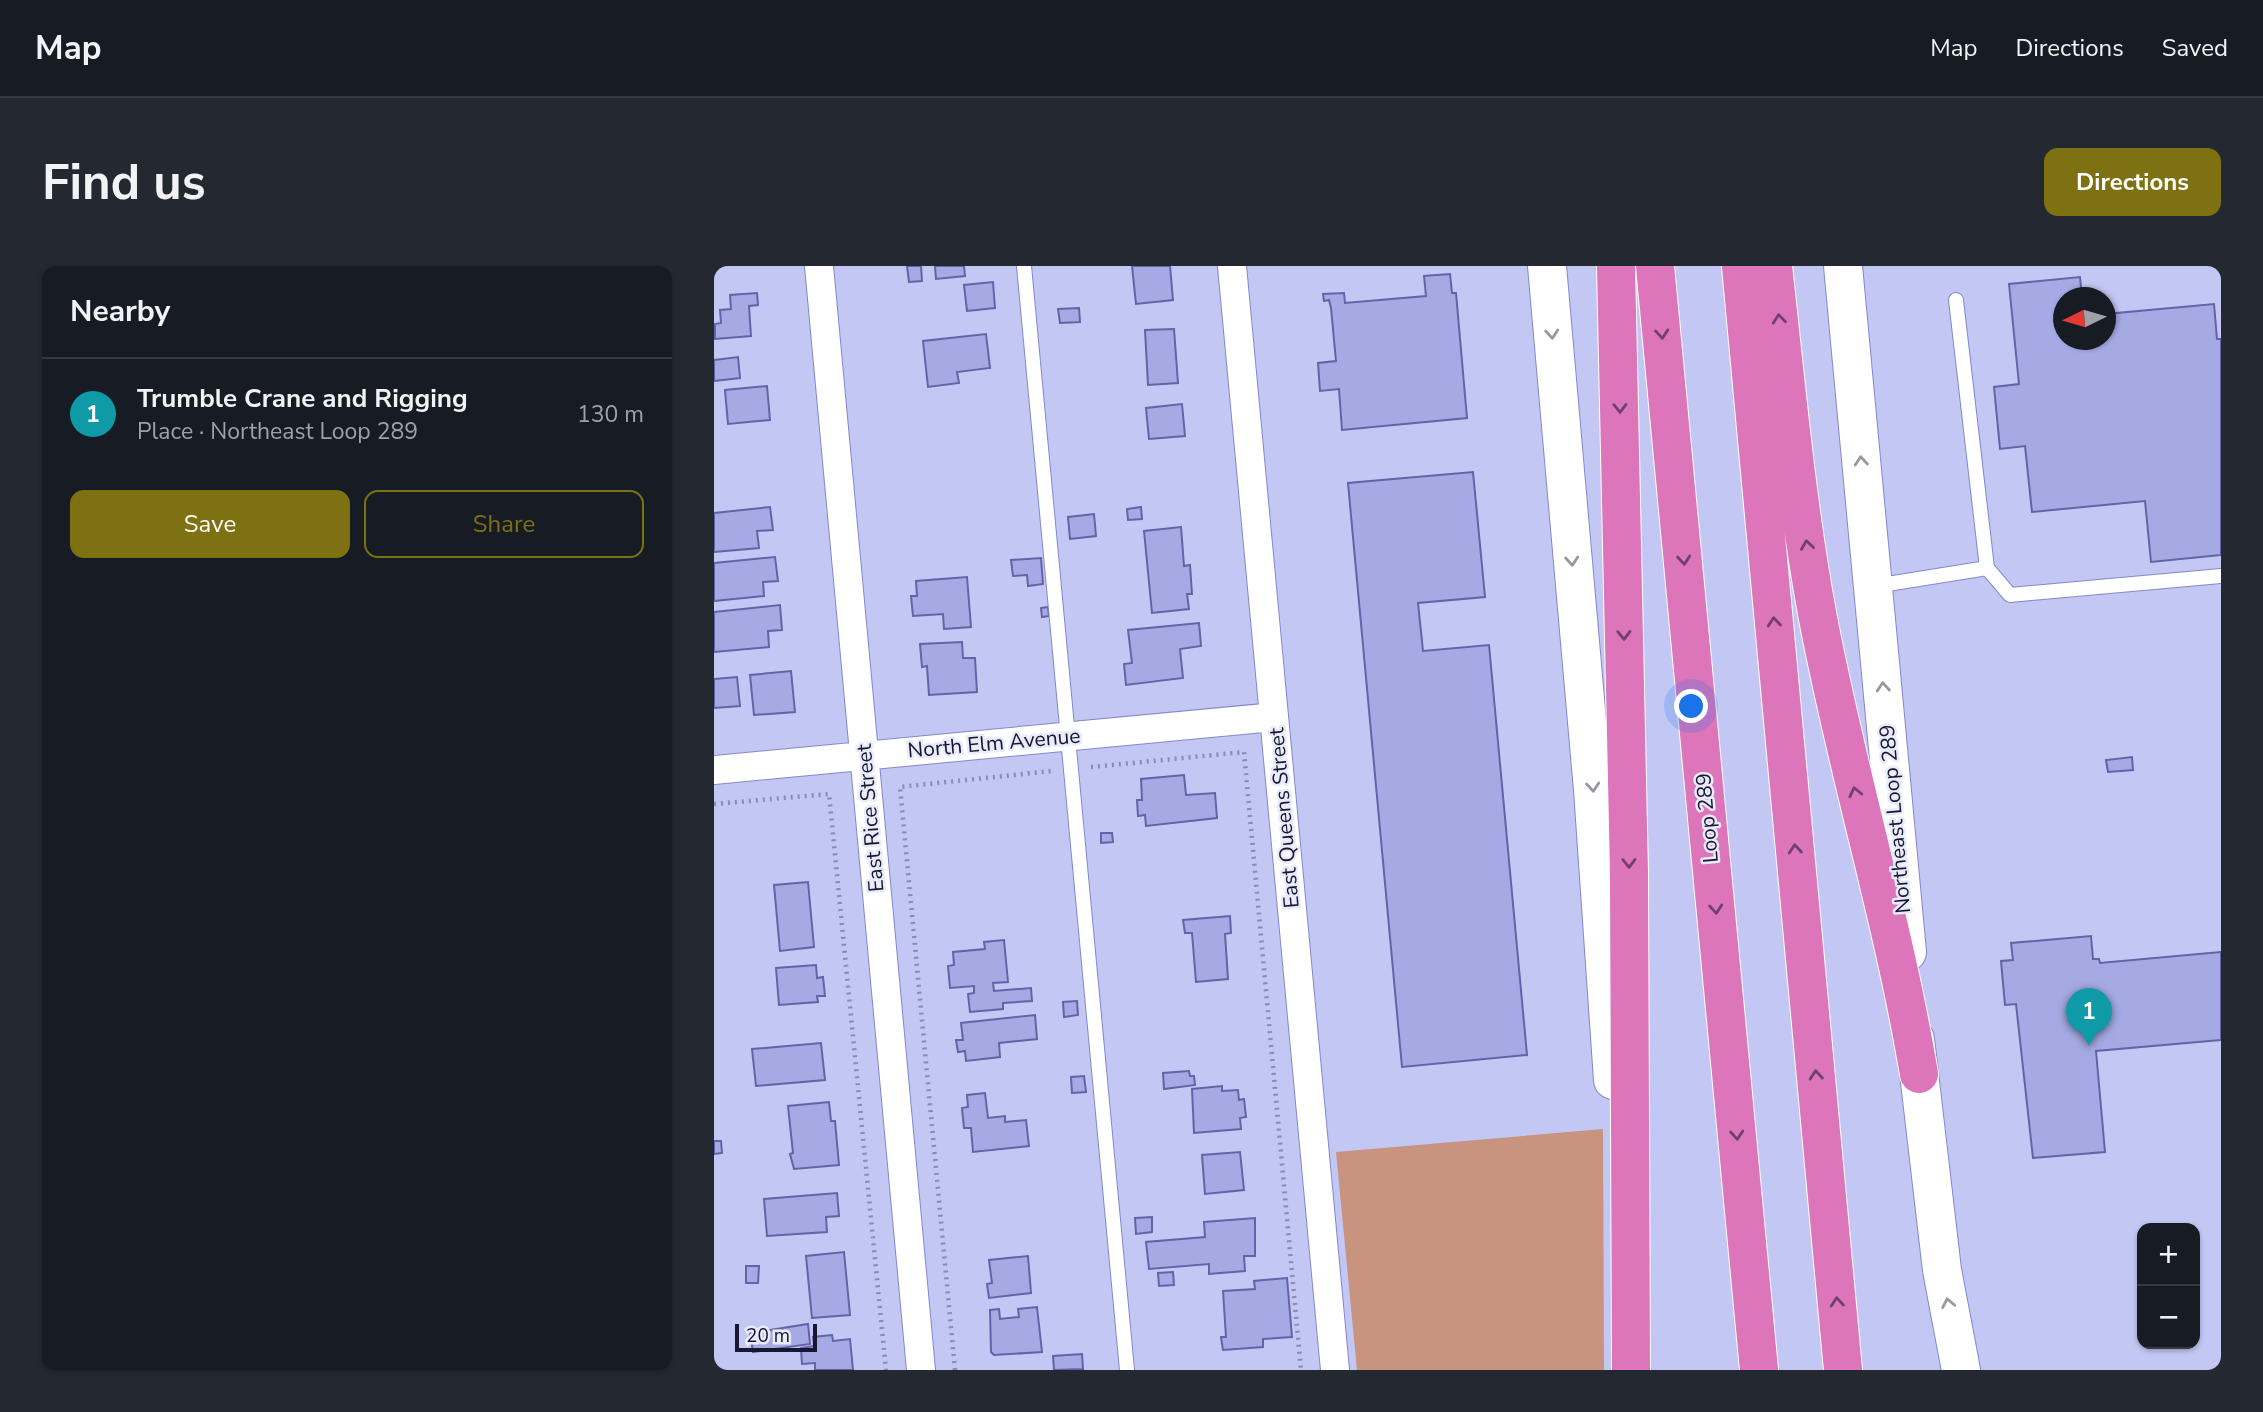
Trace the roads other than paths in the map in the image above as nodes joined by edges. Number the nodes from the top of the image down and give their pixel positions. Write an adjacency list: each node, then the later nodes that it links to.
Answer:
1 (819, 266): 16 (street, East Rice Street)
2 (1024, 266): 15 (lane)
3 (1232, 266): 14 (street, East Queens Street)
4 (1547, 266): 22 (main road, one-way to 22)
5 (1616, 266): 22 (highway, one-way to 22)
6 (1656, 266): 23 (highway, Loop 289, one-way to 23)
7 (1741, 266): 24 (highway, one-way to 7)
8 (1773, 266): 18 (highway, one-way to 8)
9 (1843, 266): 13 (main road, Northeast Loop 289, one-way to 9)
10 (1956, 300): 11 (lane)
11 (1987, 568): 12 (lane); 13 (lane)
12 (2221, 576)
13 (1873, 587): 18 (main road, Northeast Loop 289, one-way to 13)
14 (1274, 717): 15 (street, North Elm Avenue); 21 (street, East Queens Street)
15 (1069, 736): 16 (street, North Elm Avenue); 20 (lane)
16 (864, 755): 17 (street, North Elm Avenue); 19 (street, East Rice Street)
17 (714, 770)
18 (1919, 1074): 25 (main road, Northeast Loop 289, one-way to 18)
19 (921, 1370)
20 (1127, 1370)
21 (1335, 1370)
22 (1630, 1370)
23 (1759, 1370)
24 (1843, 1370)
25 (1961, 1370)

